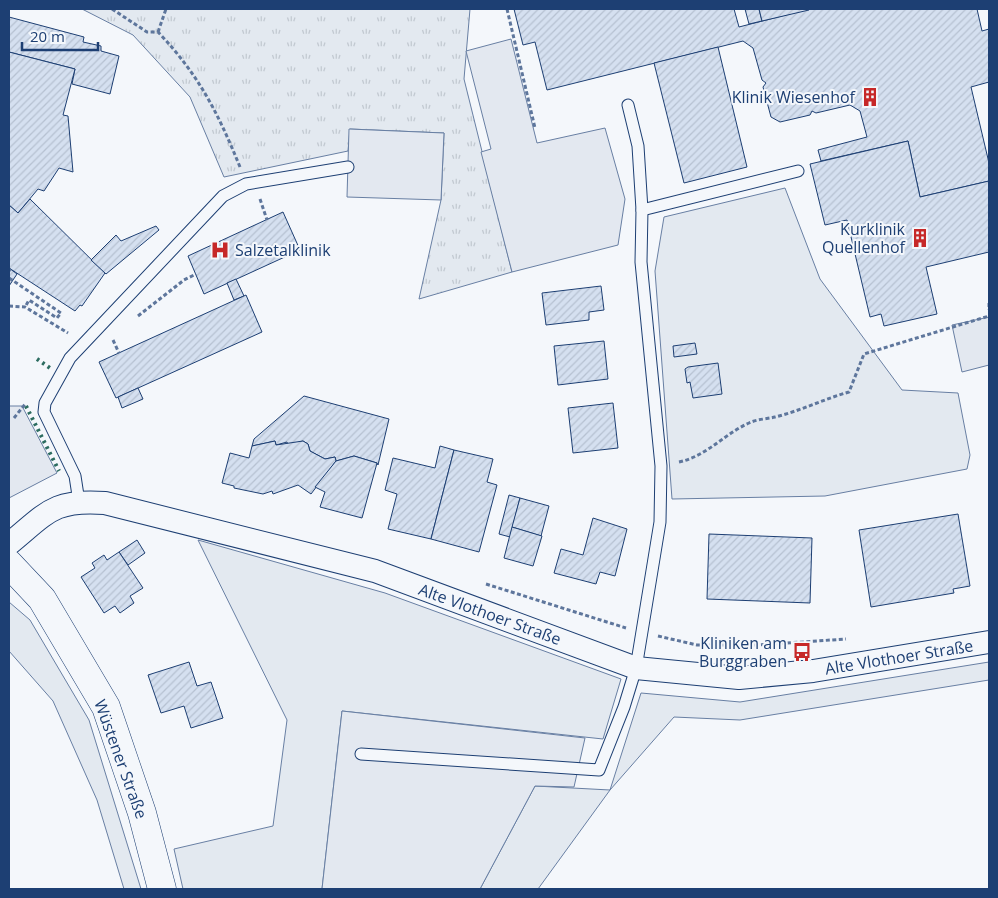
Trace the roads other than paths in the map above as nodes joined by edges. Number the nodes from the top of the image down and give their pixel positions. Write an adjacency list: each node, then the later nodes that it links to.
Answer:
1 (628, 105): 4 (lane)
2 (348, 167): 5 (lane)
3 (798, 170): 4 (lane)
4 (642, 210): 9 (lane)
5 (78, 502): 6 (street, Alte Vlothoer Straße); 9 (street, Alte Vlothoer Straße)
6 (9, 544)
7 (9, 564): 11 (main road, Wüstener Straße)
8 (989, 642): 9 (street, Alte Vlothoer Straße)
9 (636, 668): 10 (lane)
10 (360, 754)
11 (162, 889)

